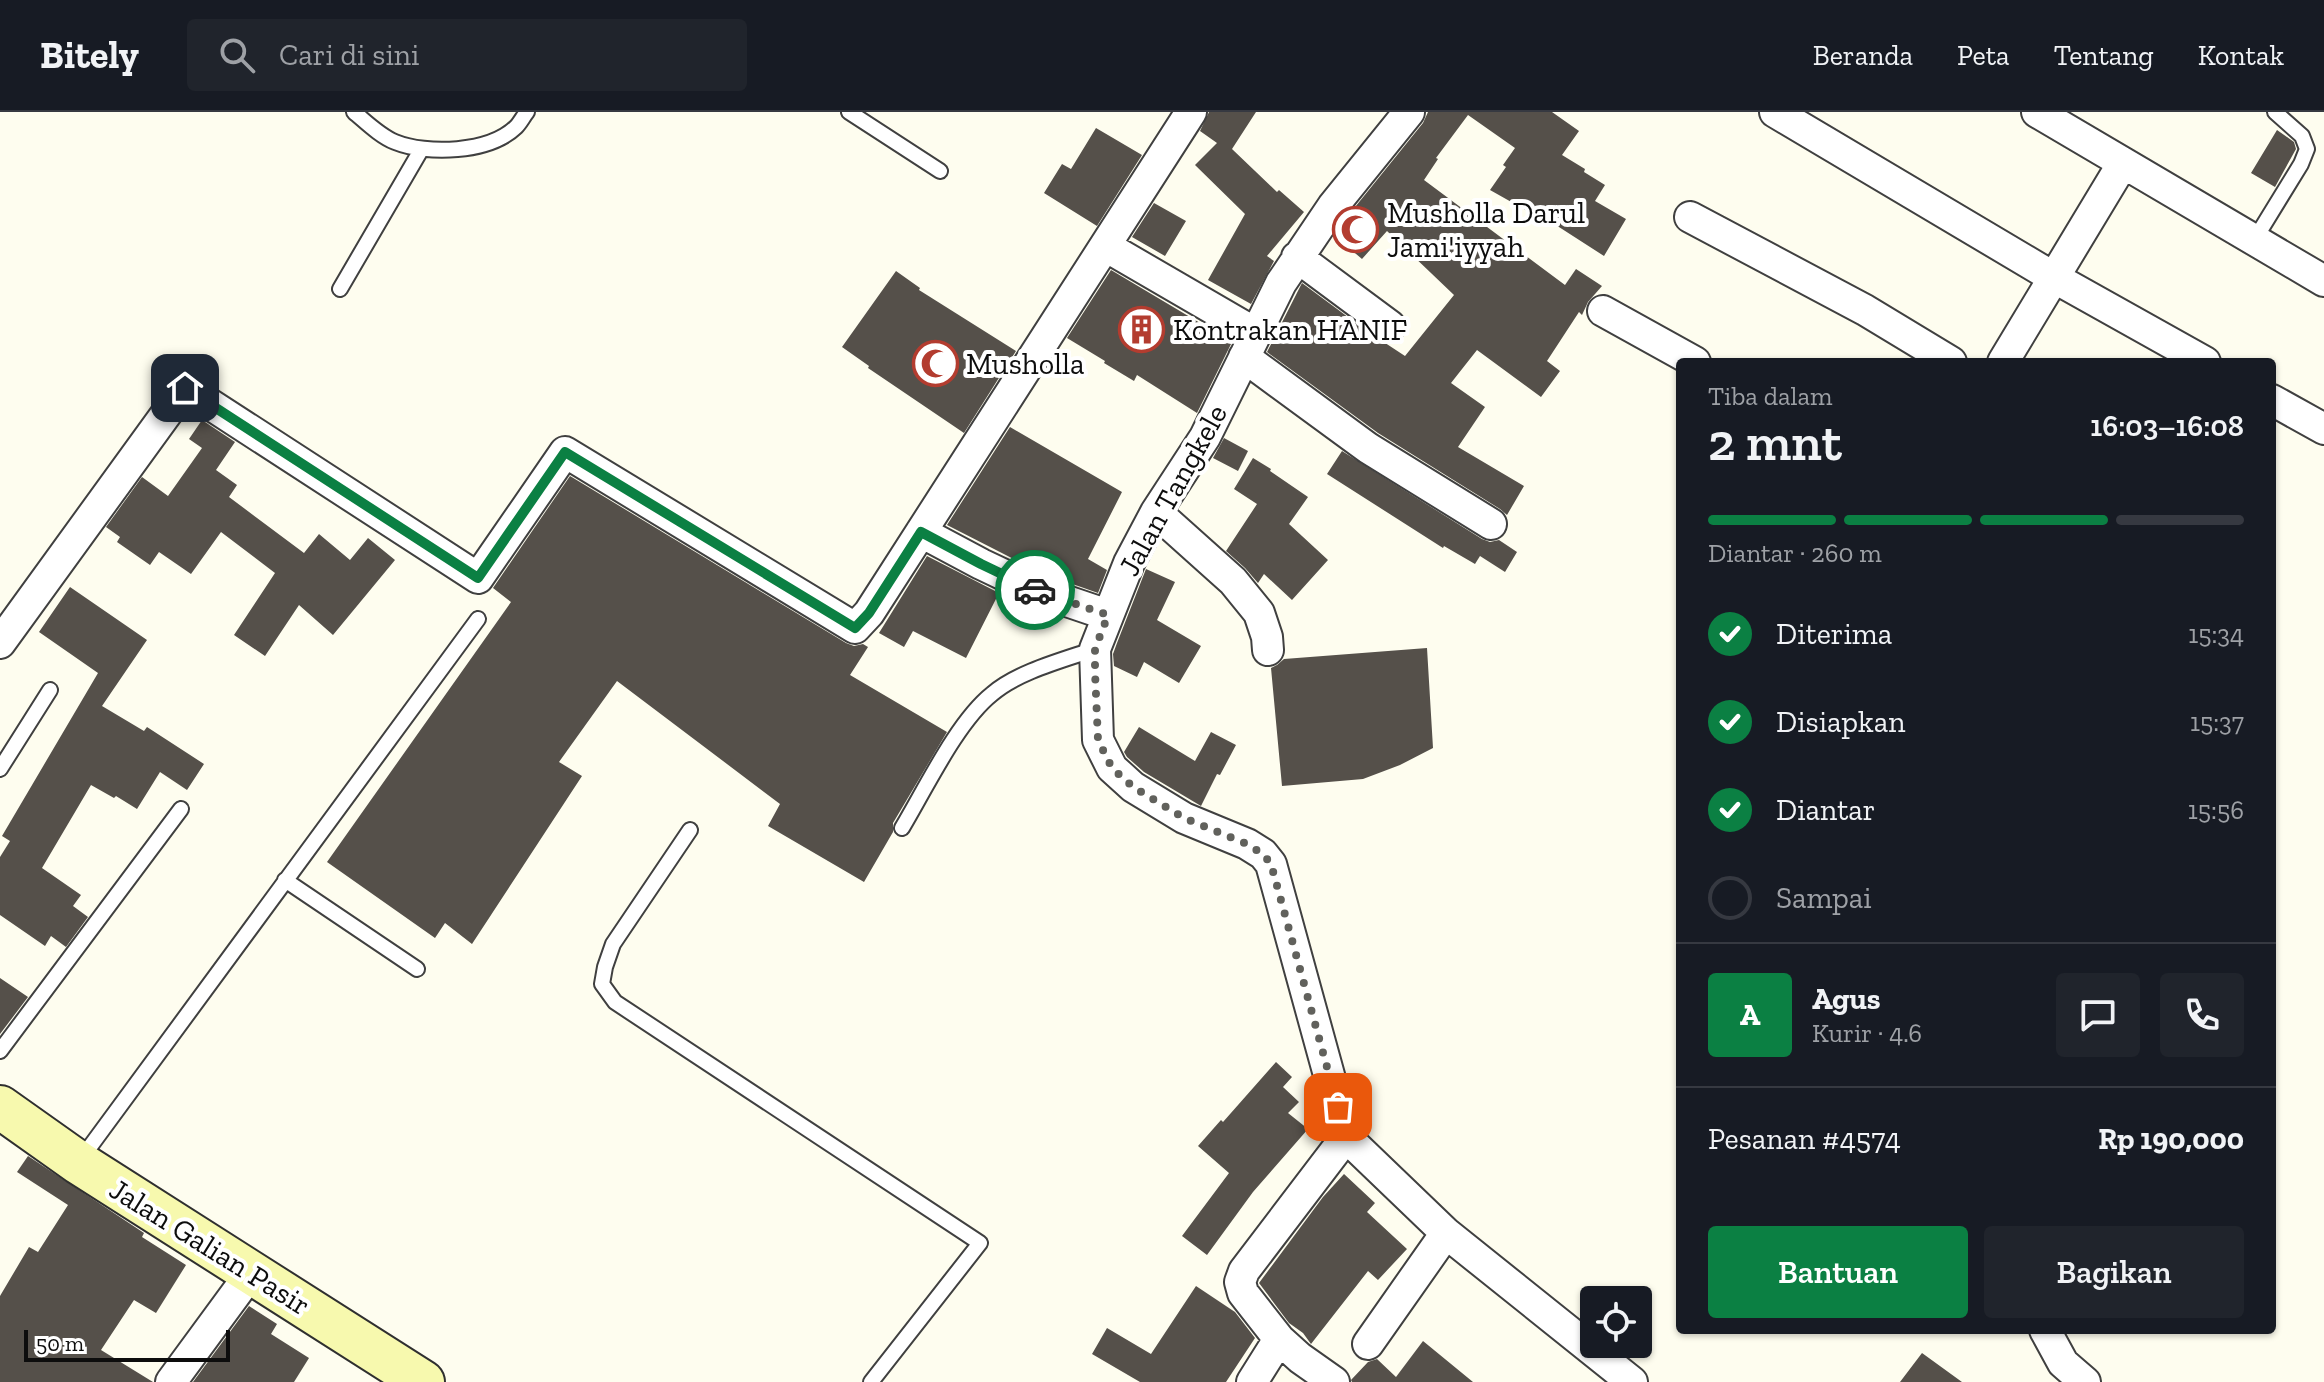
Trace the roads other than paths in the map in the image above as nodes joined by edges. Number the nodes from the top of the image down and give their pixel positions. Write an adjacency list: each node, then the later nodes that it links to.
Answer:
1 (354, 112): 9 (lane)
2 (527, 112): 9 (lane)
3 (849, 112): 11 (lane)
4 (1191, 112): 14 (street)
5 (1409, 112): 15 (street, Jalan Tangkele)
6 (1775, 112): 16 (street)
7 (2037, 112): 10 (street)
8 (2275, 112): 13 (lane)
9 (421, 150): 18 (lane)
10 (2123, 163): 13 (street); 16 (street)
11 (940, 171)
12 (1690, 217): 23 (street)
13 (2255, 239): 17 (street)
14 (1107, 247): 21 (street); 30 (street)
15 (1297, 257): 20 (street); 21 (street, Jalan Tangkele)
16 (2053, 277): 24 (street); 25 (street)
17 (2324, 281)
18 (340, 289)
19 (1603, 311): 22 (street)
20 (1390, 326)
21 (1250, 345): 28 (street, Jalan Tangkele); 29 (street)
22 (1688, 358)
23 (1944, 358)
24 (2005, 358)
25 (2198, 358)
26 (2276, 402): 27 (street)
27 (2324, 429)
28 (1156, 512): 31 (street, Jalan Tangkele); 35 (street)
29 (1491, 524)
30 (921, 532): 31 (street); 33 (street)
31 (1108, 615): 34 (street, Jalan Tangkele)
32 (478, 619): 41 (lane)
33 (0, 643)
34 (1095, 649): 39 (lane); 45 (street, Jalan Tangkele)
35 (1268, 650)
36 (50, 690): 37 (lane)
37 (0, 769)
38 (181, 809): 43 (lane)
39 (902, 828)
40 (690, 830): 54 (lane)
41 (285, 880): 42 (lane); 46 (lane)
42 (417, 969)
43 (0, 1051)
44 (1, 1108): 46 (street, Jalan Galian Pasir)
45 (1346, 1137): 47 (street); 50 (street)
46 (79, 1163): 48 (street, Jalan Galian Pasir)
47 (1446, 1233): 51 (street); 57 (street)
48 (251, 1273): 52 (street); 53 (street, Jalan Galian Pasir)
49 (2047, 1334): 58 (street)
50 (1279, 1339): 55 (street); 56 (street)
51 (1368, 1344)
52 (171, 1382)
53 (423, 1382)
54 (871, 1382)
55 (1252, 1382)
56 (1334, 1382)
57 (1632, 1382)
58 (2085, 1382)

